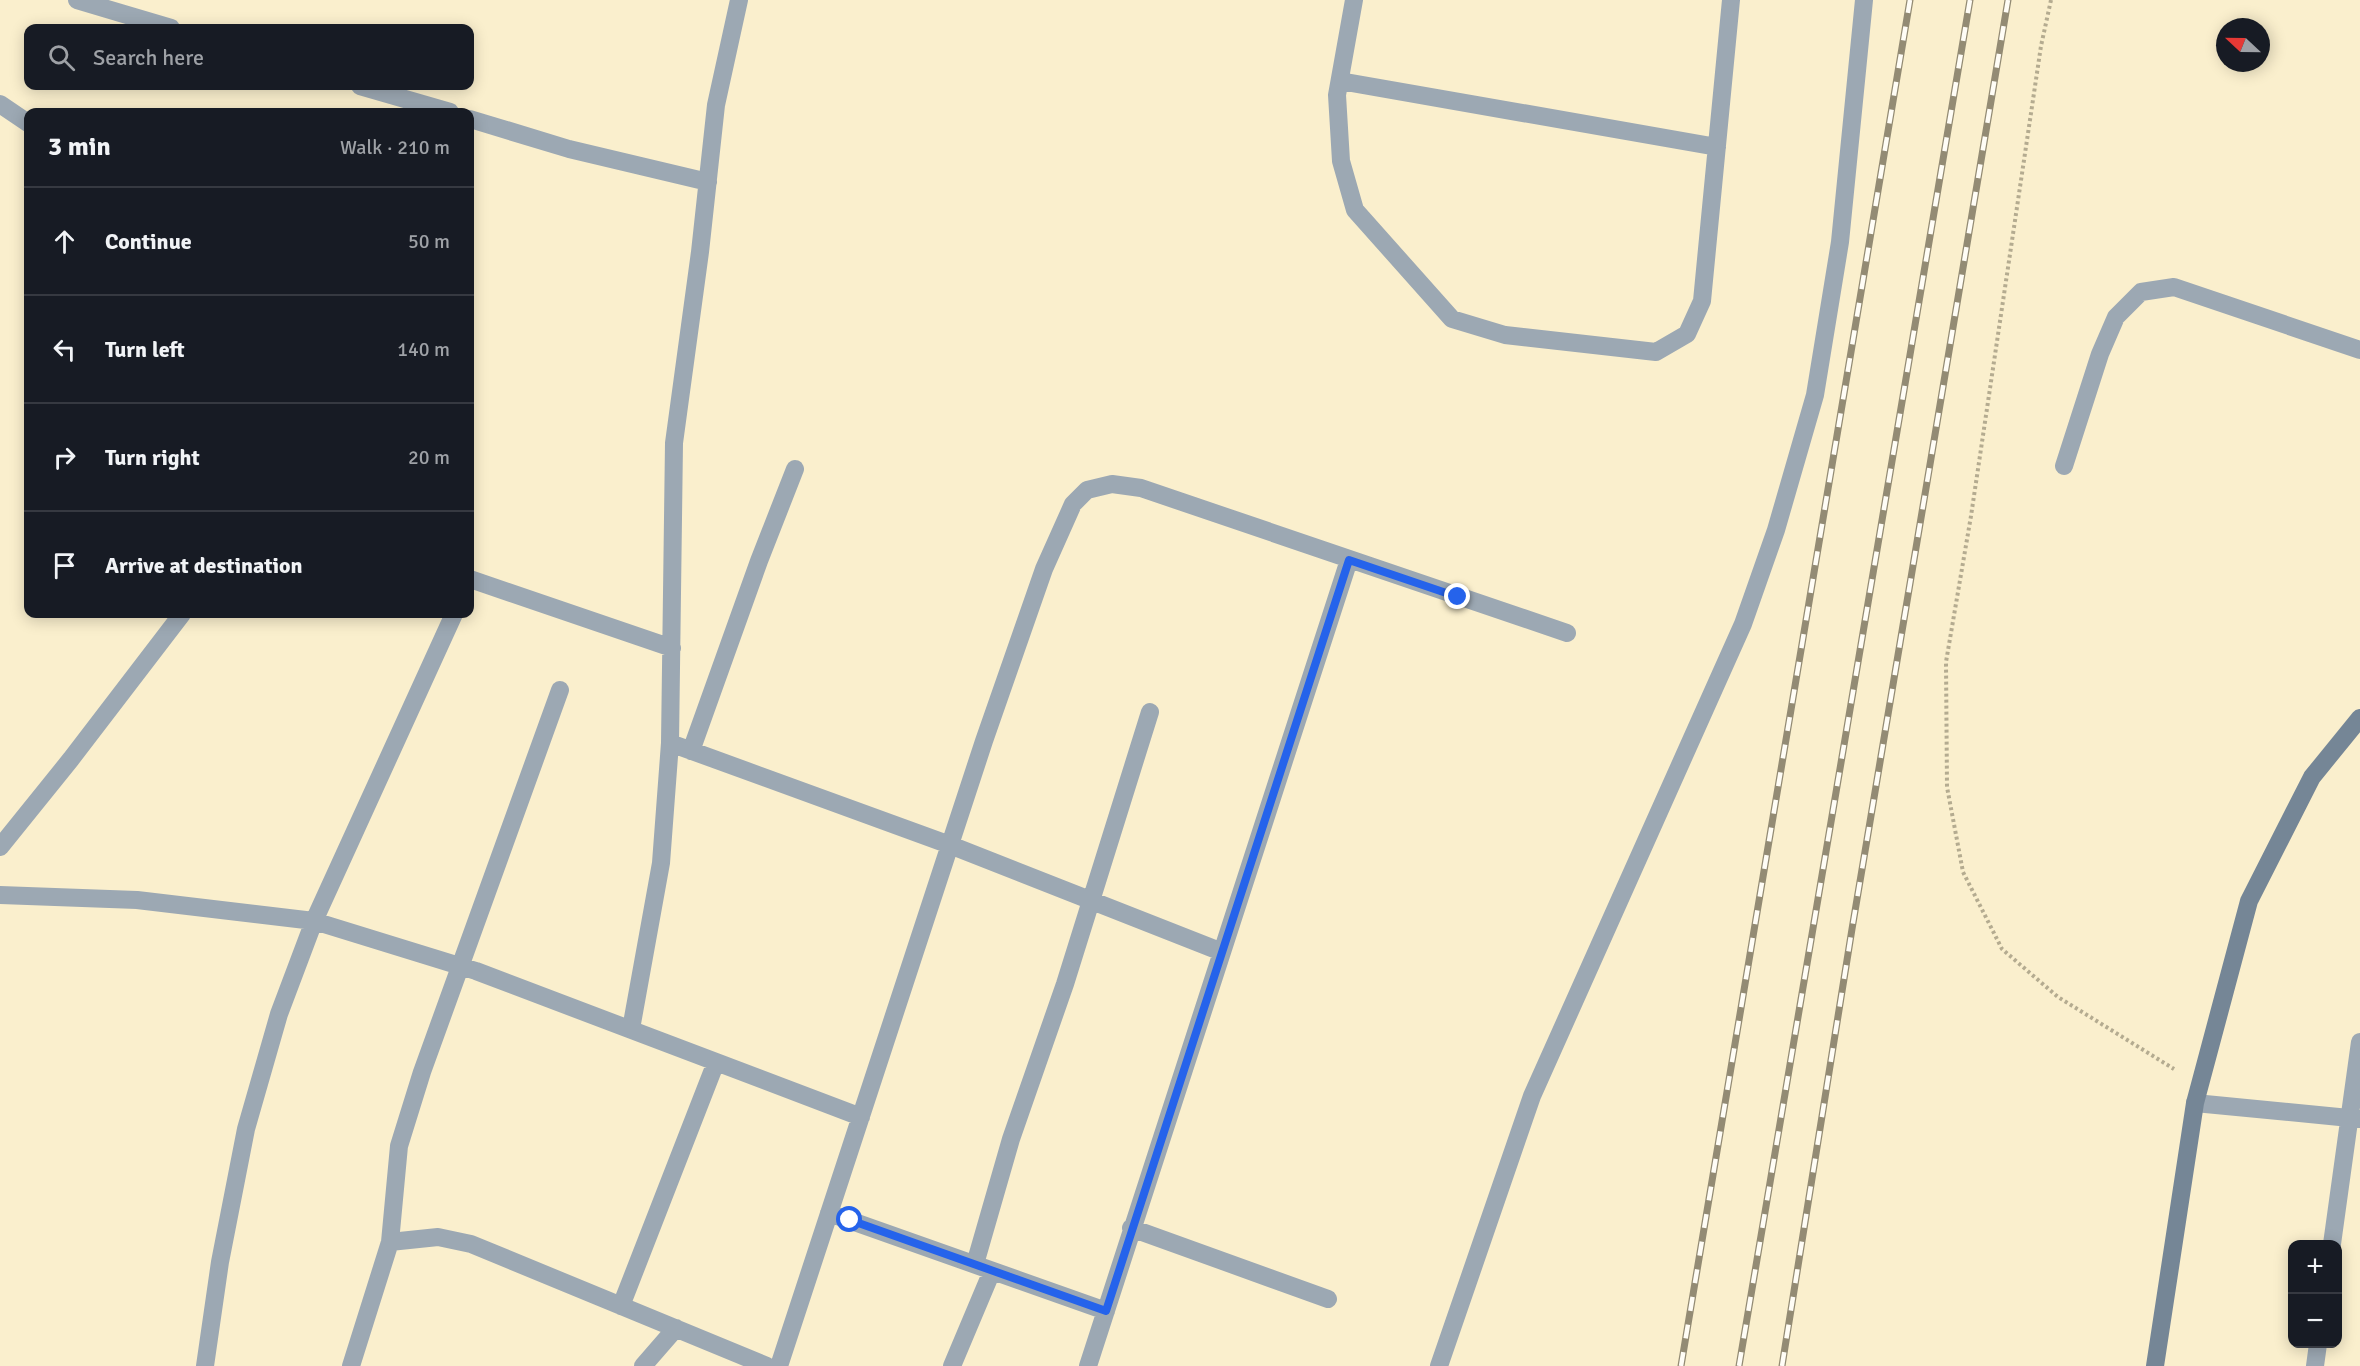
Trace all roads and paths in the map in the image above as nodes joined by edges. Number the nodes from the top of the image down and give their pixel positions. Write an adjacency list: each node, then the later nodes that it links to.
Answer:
1 (77, 0): 7 (street)
2 (739, 0): 15 (street)
3 (1354, 0): 8 (street)
4 (1731, 0): 14 (street)
5 (1864, 0): 60 (street)
6 (2050, 0): 40 (path)
7 (158, 24)
8 (1340, 81): 14 (street); 14 (street)
9 (374, 90): 11 (street)
10 (0, 104): 13 (street)
11 (436, 108)
12 (474, 119): 15 (street)
13 (24, 120)
14 (1717, 147)
15 (708, 182): 24 (street)
16 (2360, 350): 17 (street)
17 (2064, 466)
18 (795, 469): 29 (street)
19 (1349, 560): 23 (street); 30 (street); 35 (street)
20 (474, 580): 24 (street)
21 (179, 618): 31 (street)
22 (452, 618): 34 (street)
23 (1568, 633)
24 (672, 648): 28 (street)
25 (560, 690): 36 (street)
26 (1150, 712): 33 (street)
27 (2360, 718): 40 (street)
28 (670, 743): 29 (street); 37 (street)
29 (691, 752): 30 (street)
30 (950, 845): 33 (street); 41 (street)
31 (0, 847)
32 (0, 895): 34 (street)
33 (1090, 900): 35 (street); 47 (street)
34 (314, 921): 36 (street); 53 (street)
35 (1222, 952): 44 (street)
36 (460, 967): 37 (street); 46 (street)
37 (631, 1029): 39 (street)
38 (2360, 1042): 42 (street)
39 (716, 1062): 41 (street); 49 (street)
40 (2198, 1094): 42 (street); 61 (street)
41 (861, 1117): 43 (street)
42 (2355, 1118): 45 (street)
43 (829, 1213): 47 (street); 57 (street)
44 (1131, 1228): 48 (street); 50 (street)
45 (2333, 1240)
46 (390, 1242): 49 (street); 54 (street)
47 (983, 1268): 50 (street); 58 (street)
48 (1328, 1299)
49 (621, 1306): 51 (street)
50 (1106, 1311): 59 (street)
51 (676, 1328): 55 (street); 56 (street)
52 (2317, 1348): 62 (street)
53 (205, 1366)
54 (351, 1366)
55 (643, 1366)
56 (767, 1366)
57 (779, 1366)
58 (952, 1366)
59 (1088, 1366)
60 (1439, 1366)
61 (2155, 1366)
62 (2315, 1366)

